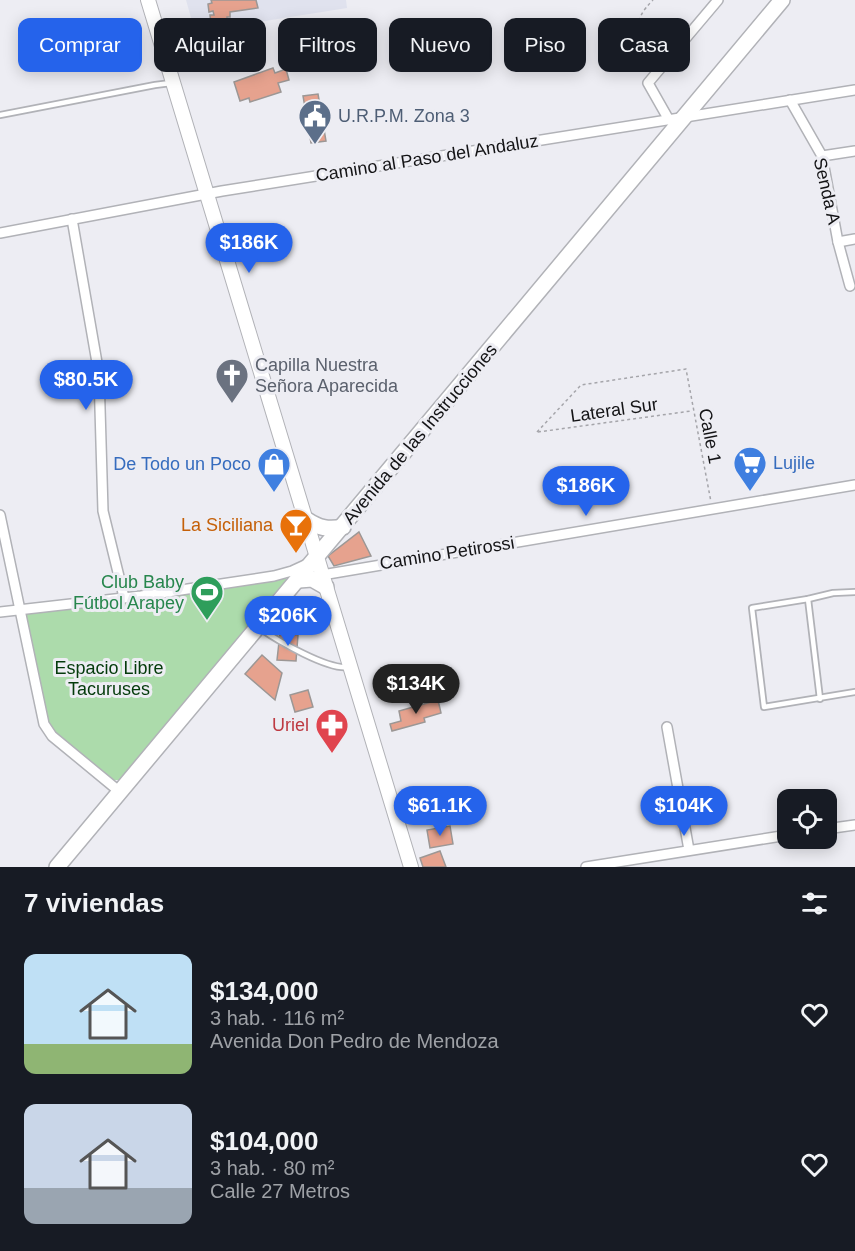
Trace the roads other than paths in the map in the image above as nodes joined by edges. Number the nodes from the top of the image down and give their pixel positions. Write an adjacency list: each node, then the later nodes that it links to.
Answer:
1 (148, 0): 4 (street)
2 (718, 0): 9 (street)
3 (780, 0): 8 (main road, Avenida de las Instrucciones)
4 (174, 83): 7 (lane); 12 (street)
5 (855, 90): 6 (street, Camino al Paso del Andaluz)
6 (790, 100): 8 (street, Camino al Paso del Andaluz); 11 (street, Senda A)
7 (0, 115)
8 (685, 117): 9 (street, Camino al Paso del Andaluz); 21 (main road, Avenida de las Instrucciones)
9 (669, 120): 12 (street, Camino al Paso del Andaluz)
10 (855, 151): 11 (street)
11 (822, 156): 16 (street, Senda A)
12 (208, 193): 13 (street, Camino al Paso del Andaluz); 20 (street)
13 (72, 219): 14 (street, Camino al Paso del Andaluz); 26 (street)
14 (0, 233)
15 (855, 239): 16 (street)
16 (838, 242): 17 (street, Senda A)
17 (850, 286)
18 (855, 485): 24 (street, Camino Petirossi)
19 (0, 514): 28 (street)
20 (307, 520): 21 (main road); 22 (street)
21 (343, 527): 22 (main road, Avenida de las Instrucciones)
22 (317, 557): 23 (main road, Avenida de las Instrucciones); 24 (street); 26 (street)
23 (299, 580): 24 (main road); 30 (main road, Avenida de las Instrucciones)
24 (324, 581): 31 (street)
25 (855, 592): 27 (lane)
26 (124, 597): 28 (street)
27 (808, 599): 33 (lane); 33 (lane)
28 (19, 609): 29 (street); 35 (street)
29 (0, 612)
30 (258, 628): 31 (lane); 35 (main road, Avenida de las Instrucciones)
31 (352, 666): 42 (street)
32 (855, 692): 33 (lane)
33 (820, 699)
34 (668, 727): 39 (street)
35 (120, 792): 41 (main road, Avenida de las Instrucciones)
36 (855, 825): 37 (street)
37 (837, 828)
38 (777, 837): 39 (street)
39 (688, 850): 40 (street)
40 (635, 863): 43 (street)
41 (57, 867)
42 (411, 867)
43 (586, 867)

